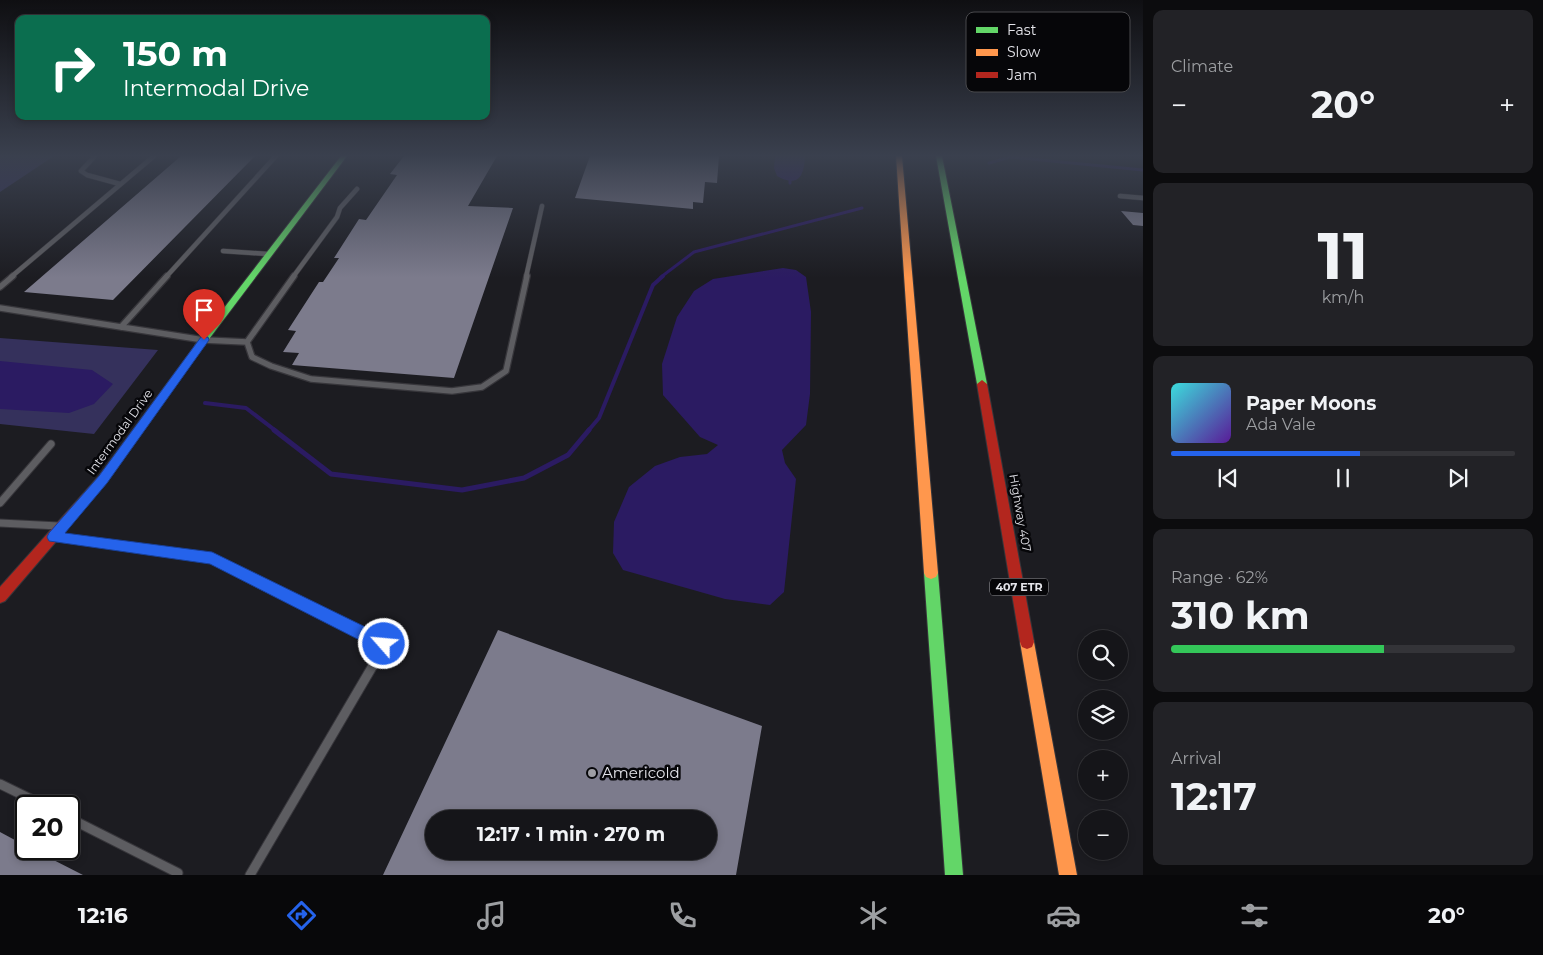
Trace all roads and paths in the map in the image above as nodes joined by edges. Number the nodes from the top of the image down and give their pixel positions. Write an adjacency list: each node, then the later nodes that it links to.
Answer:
1 (105, 197): 12 (lane)
2 (239, 197): 14 (lane)
3 (312, 197): 11 (main road, Intermodal Drive)
4 (350, 197): 16 (lane)
5 (902, 197): 28 (main road)
6 (947, 197): 29 (main road, Highway 407 / 407 ETR)
7 (1130, 197): 8 (lane)
8 (1143, 198)
9 (542, 206): 16 (lane)
10 (223, 251): 11 (lane)
11 (268, 254): 15 (main road, Intermodal Drive)
12 (0, 287)
13 (0, 308): 14 (lane)
14 (121, 327): 15 (lane)
15 (204, 340): 16 (lane); 20 (main road, Intermodal Drive)
16 (247, 342)
17 (51, 444): 18 (lane)
18 (0, 504)
19 (0, 523): 20 (lane)
20 (63, 526): 21 (main road, Intermodal Drive)
21 (54, 537): 22 (main road, Intermodal Drive); 27 (lane)
22 (0, 597)
23 (0, 784): 24 (lane)
24 (22, 795)
25 (80, 824): 26 (lane)
26 (177, 875)
27 (250, 875)
28 (954, 875)
29 (1068, 875)

